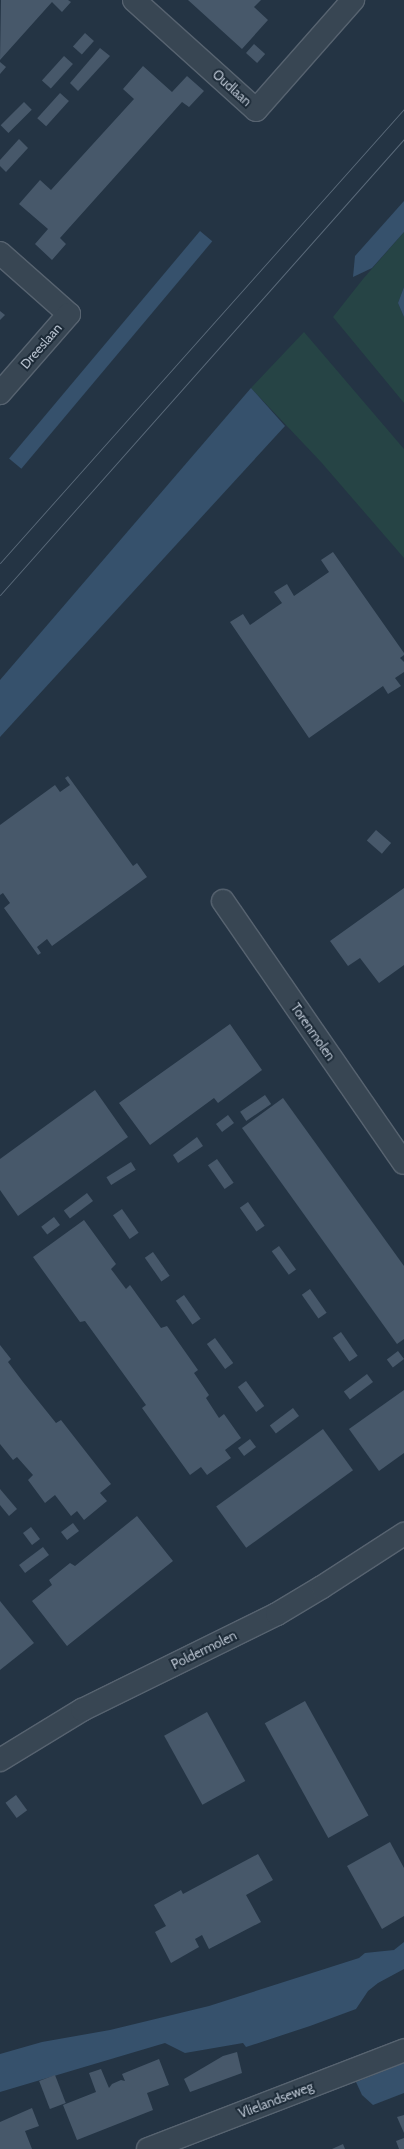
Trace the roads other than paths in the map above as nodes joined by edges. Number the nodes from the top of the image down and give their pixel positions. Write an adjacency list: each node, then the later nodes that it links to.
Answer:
1 (134, 0): 2 (street, Oudlaan)
2 (353, 0)
3 (0, 254): 4 (street, Dreeslaan)
4 (0, 393)
5 (223, 901): 6 (street, Torenmolen)
6 (404, 1163)
7 (404, 1534): 8 (street, Poldermolen)
8 (0, 1760)
9 (404, 2050): 10 (street, Vlielandseweg)
10 (148, 2149)

